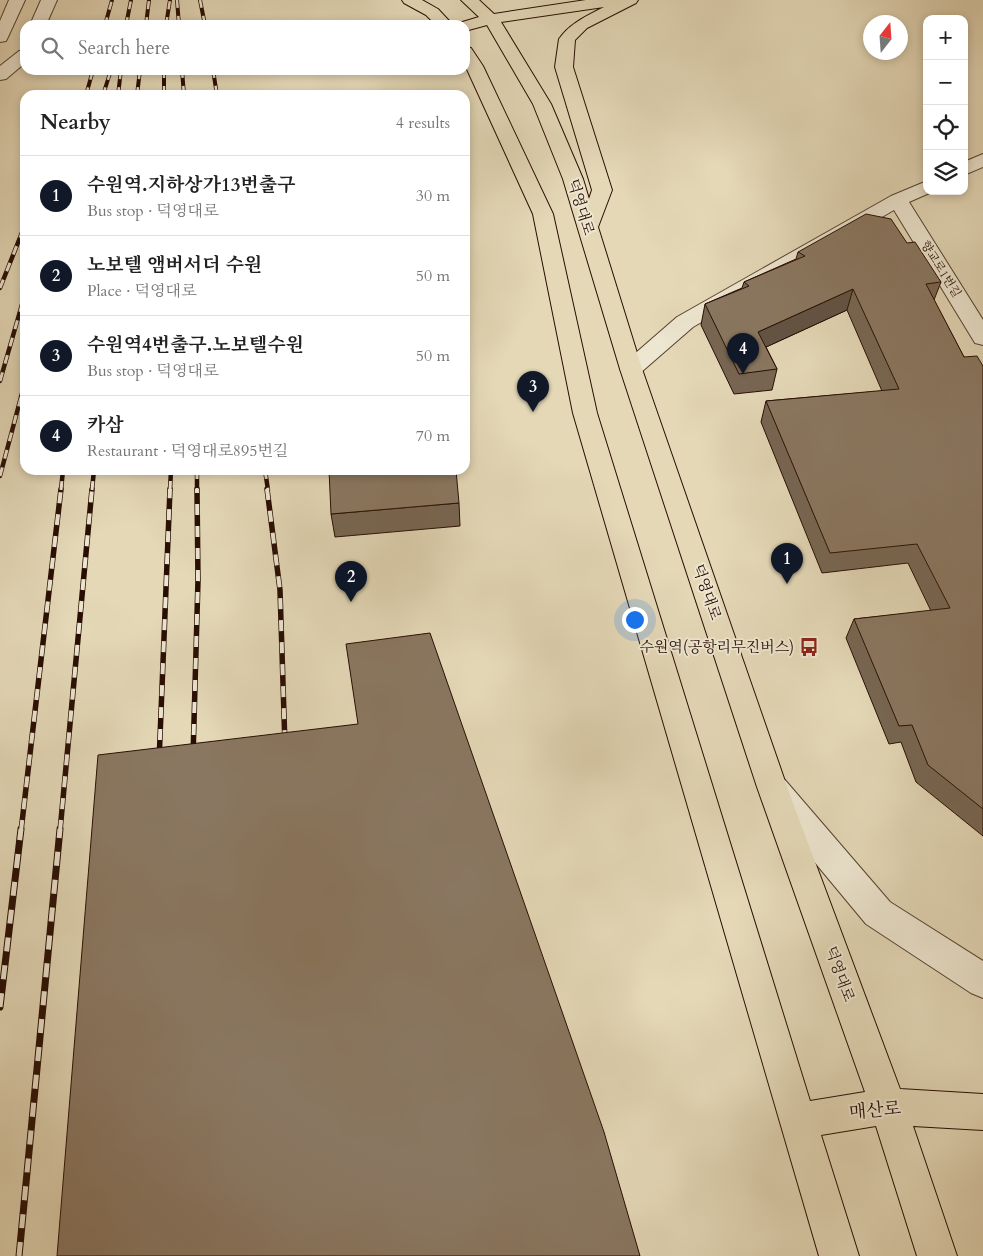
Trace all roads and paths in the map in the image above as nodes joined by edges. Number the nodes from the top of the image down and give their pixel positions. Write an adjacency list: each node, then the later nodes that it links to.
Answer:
1 (16, 0): 12 (street)
2 (49, 0): 9 (street)
3 (410, 0): 7 (main road)
4 (623, 0): 8 (main road)
5 (630, 0): 20 (main road)
6 (458, 2): 7 (main road); 8 (main road, 덕영대로)
7 (432, 12): 10 (main road)
8 (491, 19): 11 (main road); 20 (main road, 덕영대로)
9 (40, 20)
10 (440, 20)
11 (470, 25)
12 (0, 38)
13 (20, 59): 15 (street)
14 (470, 60): 27 (main road)
15 (0, 75)
16 (983, 160): 17 (street)
17 (968, 167)
18 (923, 189): 19 (street)
19 (898, 200): 21 (street, 향교로1번길); 22 (street)
20 (588, 227): 22 (main road, 덕영대로)
21 (983, 338)
22 (630, 369): 23 (main road, 덕영대로)
23 (772, 787): 24 (street); 25 (main road, 덕영대로)
24 (983, 981)
25 (888, 1106): 26 (main road, 매산로); 27 (main road, 매산로); 29 (main road, 덕영대로)
26 (983, 1112)
27 (798, 1121): 28 (main road)
28 (839, 1256)
29 (937, 1256)

